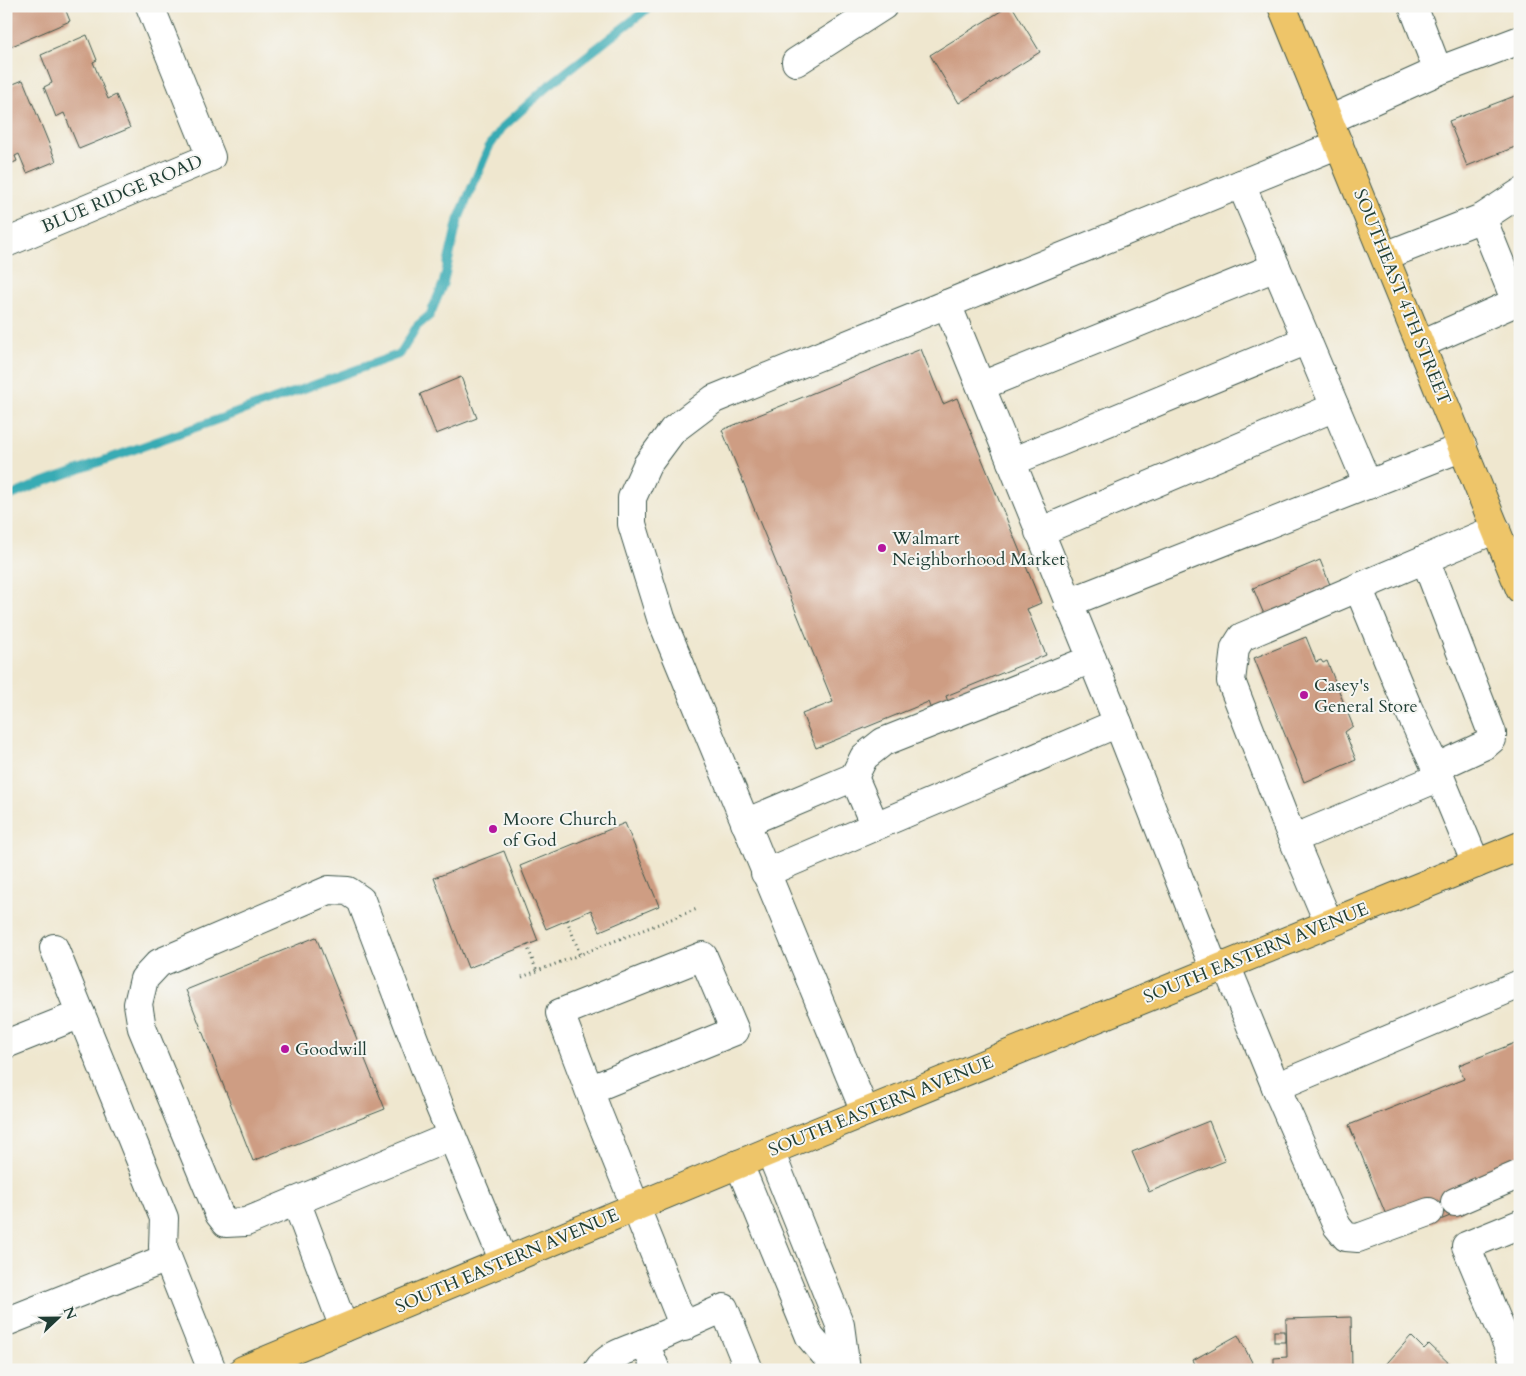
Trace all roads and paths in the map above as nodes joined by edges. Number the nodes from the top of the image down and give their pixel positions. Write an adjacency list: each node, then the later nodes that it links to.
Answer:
1 (150, 6): 12 (street, BLUE RIDGE ROAD)
2 (883, 6): 6 (street)
3 (1282, 6): 8 (main road, SOUTHEAST 4TH STREET)
4 (1413, 6): 7 (street)
5 (1520, 40): 7 (street)
6 (796, 62)
7 (1438, 71): 8 (street)
8 (1334, 132): 9 (street); 13 (main road, SOUTHEAST 4TH STREET)
9 (1241, 184): 14 (street); 15 (street)
10 (1520, 193): 11 (street)
11 (1482, 218): 13 (street); 17 (street)
12 (6, 243)
13 (1384, 256): 17 (main road, SOUTHEAST 4TH STREET)
14 (1276, 267): 16 (street); 18 (street)
15 (947, 304): 18 (street); 33 (street)
16 (1306, 340): 19 (street); 21 (street)
17 (1420, 344): 20 (main road, SOUTHEAST 4TH STREET)
18 (981, 386): 21 (street)
19 (1335, 408): 22 (street); 24 (street)
20 (1463, 447): 22 (street); 23 (main road, SOUTHEAST 4TH STREET)
21 (1011, 462): 24 (street)
22 (1368, 485): 28 (street)
23 (1496, 529): 25 (street); 27 (main road, SOUTHEAST 4TH STREET)
24 (1039, 532): 28 (street)
25 (1424, 559): 26 (street); 31 (street)
26 (1358, 587): 31 (street); 35 (street)
27 (1520, 589)
28 (1068, 603): 29 (street)
29 (1092, 659): 30 (street); 32 (street)
30 (1118, 724): 34 (street); 45 (street)
31 (1438, 772): 35 (street); 37 (street)
32 (854, 777): 33 (street); 34 (street)
33 (745, 823): 38 (street)
34 (875, 826): 38 (street)
35 (1293, 839): 41 (street)
36 (1520, 846): 37 (main road, SOUTH EASTERN AVENUE)
37 (1476, 864): 41 (main road, SOUTH EASTERN AVENUE)
38 (765, 873): 53 (street)
39 (697, 909): 44 (path)
40 (567, 920): 44 (path)
41 (1329, 924): 45 (main road, SOUTH EASTERN AVENUE)
42 (527, 945): 46 (path)
43 (54, 948): 49 (street)
44 (580, 954): 46 (path)
45 (1220, 968): 51 (street); 53 (main road, SOUTH EASTERN AVENUE)
46 (537, 972): 47 (path)
47 (522, 977)
48 (1520, 984): 51 (street)
49 (81, 1014): 50 (street); 63 (street)
50 (6, 1044)
51 (1276, 1087): 61 (street)
52 (589, 1090): 52 (street); 60 (street)
53 (865, 1112): 55 (main road, SOUTH EASTERN AVENUE)
54 (452, 1136): 58 (street); 58 (street); 64 (street)
55 (770, 1151): 56 (main road, SOUTH EASTERN AVENUE); 75 (street)
56 (738, 1164): 60 (main road, SOUTH EASTERN AVENUE); 74 (street)
57 (1520, 1174): 59 (street)
58 (296, 1201): 67 (street)
59 (1455, 1202)
60 (636, 1207): 64 (main road, SOUTH EASTERN AVENUE); 66 (street)
61 (1429, 1212)
62 (1520, 1224): 76 (street)
63 (168, 1258): 65 (street); 69 (street)
64 (504, 1262): 67 (main road, SOUTH EASTERN AVENUE)
65 (6, 1322)
66 (684, 1327): 68 (street); 73 (street)
67 (344, 1328): 70 (main road, SOUTH EASTERN AVENUE)
68 (645, 1343): 71 (street); 72 (street)
69 (212, 1370)
70 (244, 1370)
71 (598, 1370)
72 (656, 1370)
73 (748, 1370)
74 (838, 1370)
75 (846, 1370)
76 (1518, 1370)

